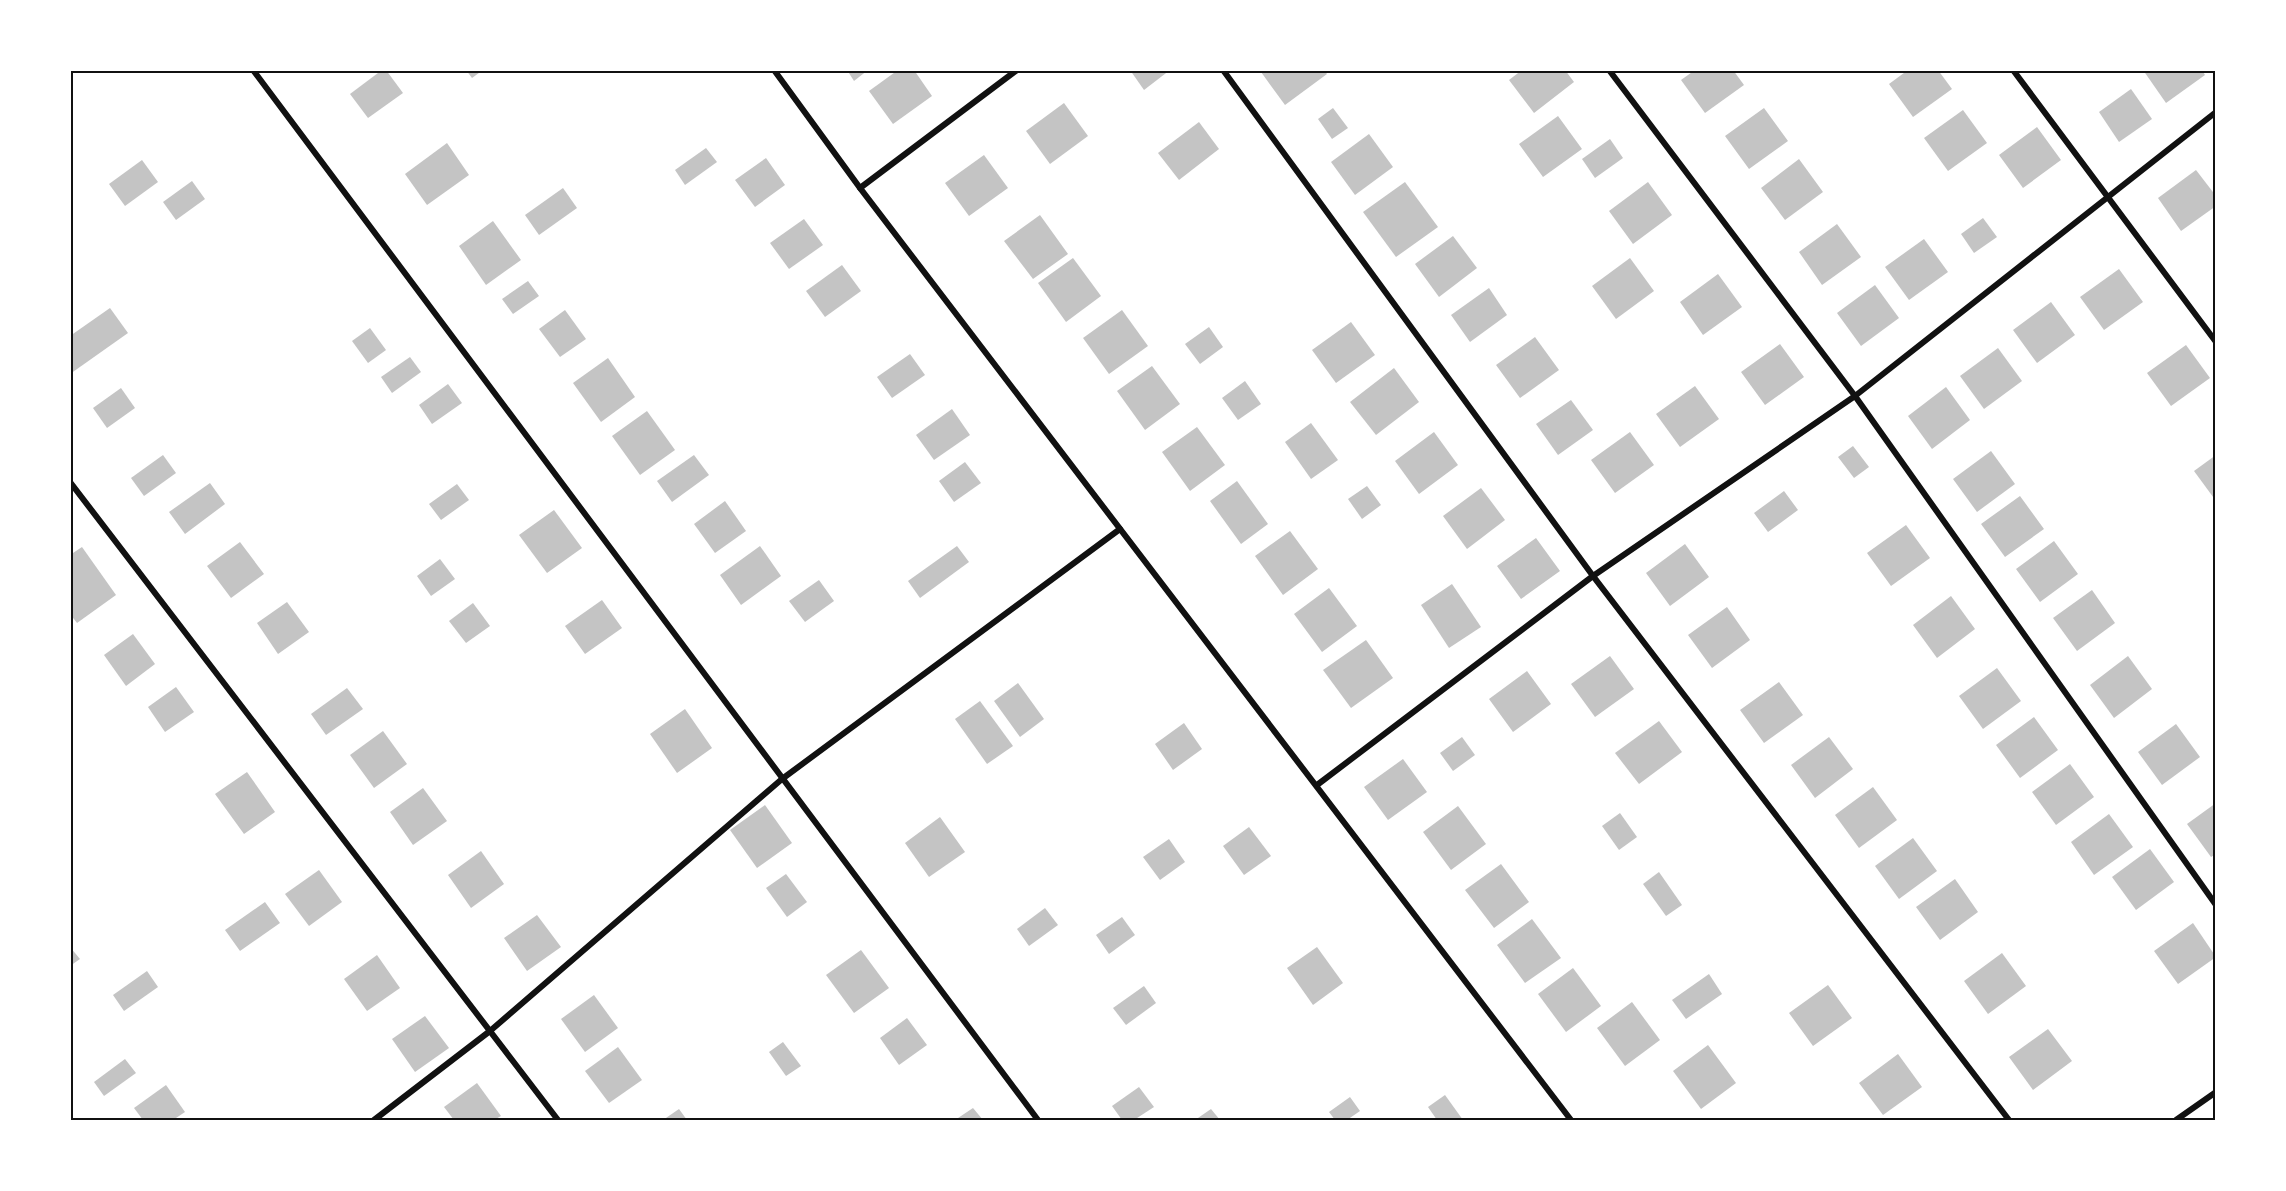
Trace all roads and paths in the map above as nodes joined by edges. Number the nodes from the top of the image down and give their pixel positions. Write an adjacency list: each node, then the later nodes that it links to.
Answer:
1 (253, 70): 15 (street)
2 (774, 70): 8 (street)
3 (1017, 70): 8 (street)
4 (1223, 70): 14 (street)
5 (1609, 70): 11 (street)
6 (2013, 70): 9 (street)
7 (2216, 112): 9 (street)
8 (860, 188): 13 (street)
9 (2109, 196): 10 (street); 11 (street)
10 (2216, 342)
11 (1855, 396): 14 (street); 17 (street)
12 (70, 482): 18 (street)
13 (1120, 528): 15 (street); 16 (street)
14 (1593, 576): 16 (street); 24 (street)
15 (782, 779): 18 (street); 22 (street)
16 (1317, 785): 23 (street)
17 (2216, 905)
18 (490, 1032): 20 (street); 21 (street)
19 (2216, 1092): 25 (street)
20 (374, 1120)
21 (558, 1120)
22 (1038, 1120)
23 (1571, 1120)
24 (2009, 1120)
25 (2176, 1120)

